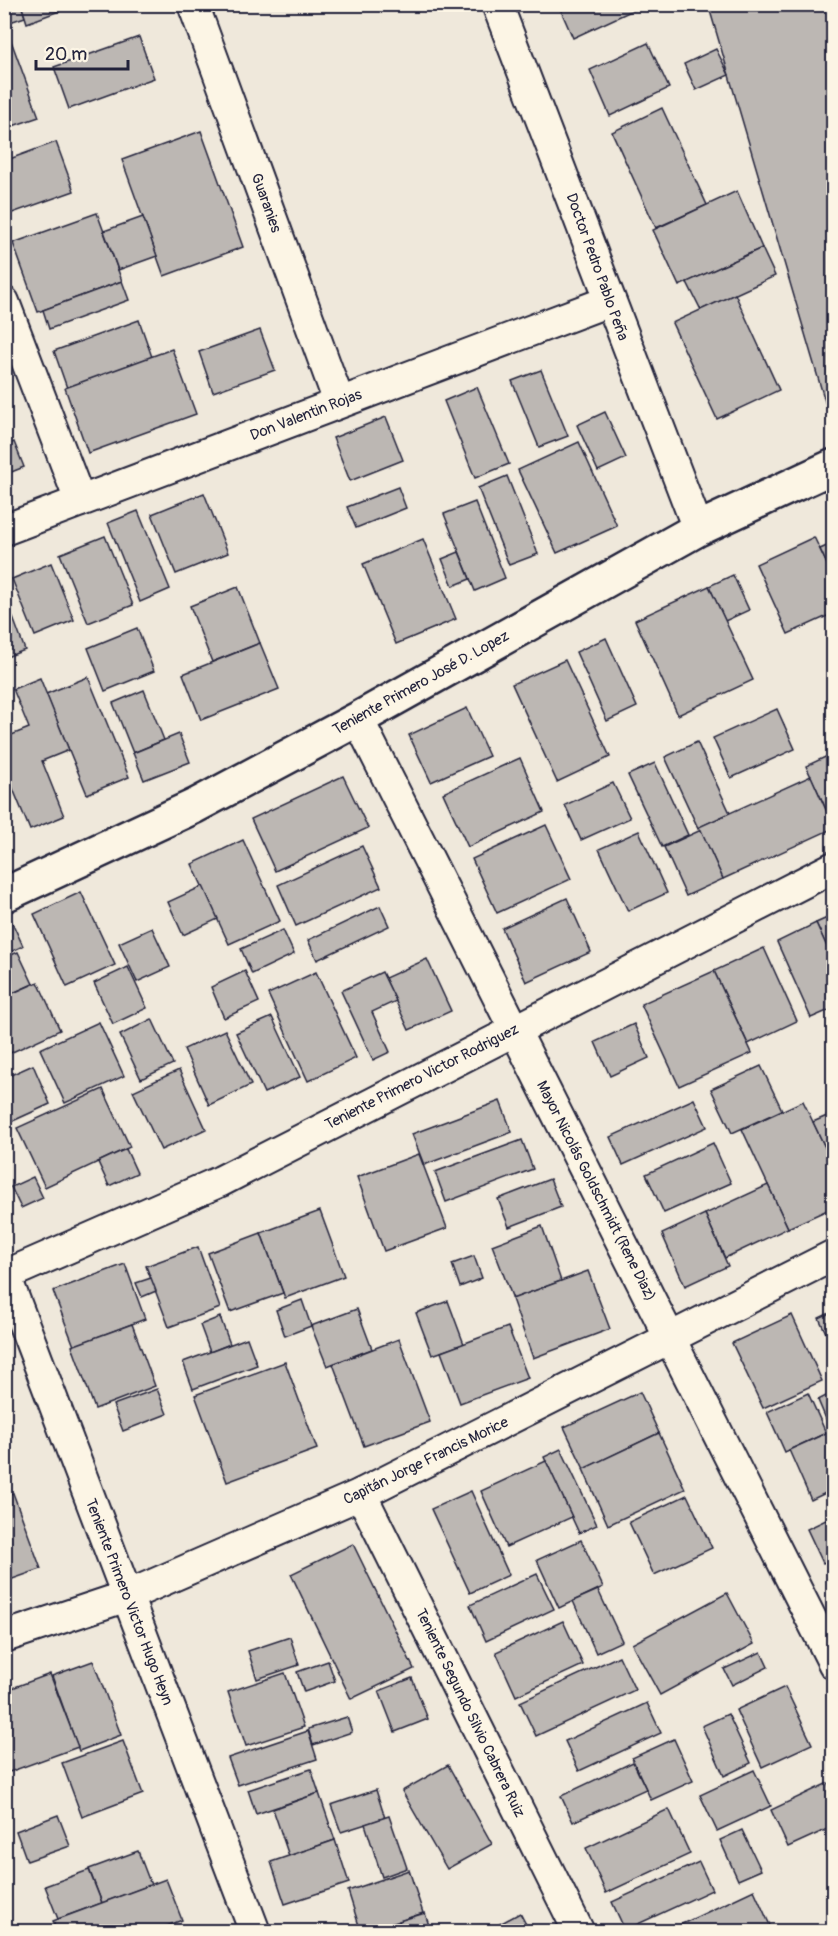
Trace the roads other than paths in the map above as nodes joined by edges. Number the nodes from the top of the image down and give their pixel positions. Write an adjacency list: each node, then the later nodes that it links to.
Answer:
1 (193, 4): 5 (street, Guaranies)
2 (496, 4): 3 (street, Doctor Pedro Pablo Peña)
3 (609, 301): 5 (street, Don Valentin Rojas); 8 (street, Doctor Pedro Pablo Peña)
4 (4, 302): 7 (street)
5 (339, 402): 7 (street, Don Valentin Rojas)
6 (834, 466): 8 (street, Teniente Primero José D. Lopez)
7 (80, 501): 9 (street, Don Valentin Rojas)
8 (698, 529): 10 (street, Teniente Primero José D. Lopez)
9 (4, 530)
10 (358, 719): 12 (street, Teniente Primero José D. Lopez); 13 (street, Mayor Nicolás Goldschmidt (Rene Diaz))
11 (834, 867): 13 (street, Teniente Primero Victor Rodriguez)
12 (4, 895)
13 (515, 1029): 15 (street, Teniente Primero Victor Rodriguez); 16 (street, Mayor Nicolás Goldschmidt (Rene Diaz))
14 (834, 1256): 16 (street, Capitán Jorge Francis Morice)
15 (5, 1273): 18 (street, Teniente Primero Victor Hugo Heyn)
16 (670, 1339): 17 (street, Capitán Jorge Francis Morice); 20 (street, Mayor Nicolás Goldschmidt (Rene Diaz))
17 (361, 1494): 18 (street, Capitán Jorge Francis Morice); 22 (street, Teniente Segundo Silvio Cabrera Ruiz)
18 (127, 1596): 19 (street, Capitán Jorge Francis Morice); 21 (street, Teniente Primero Victor Hugo Heyn)
19 (4, 1637)
20 (832, 1655)
21 (255, 1932)
22 (579, 1932)

